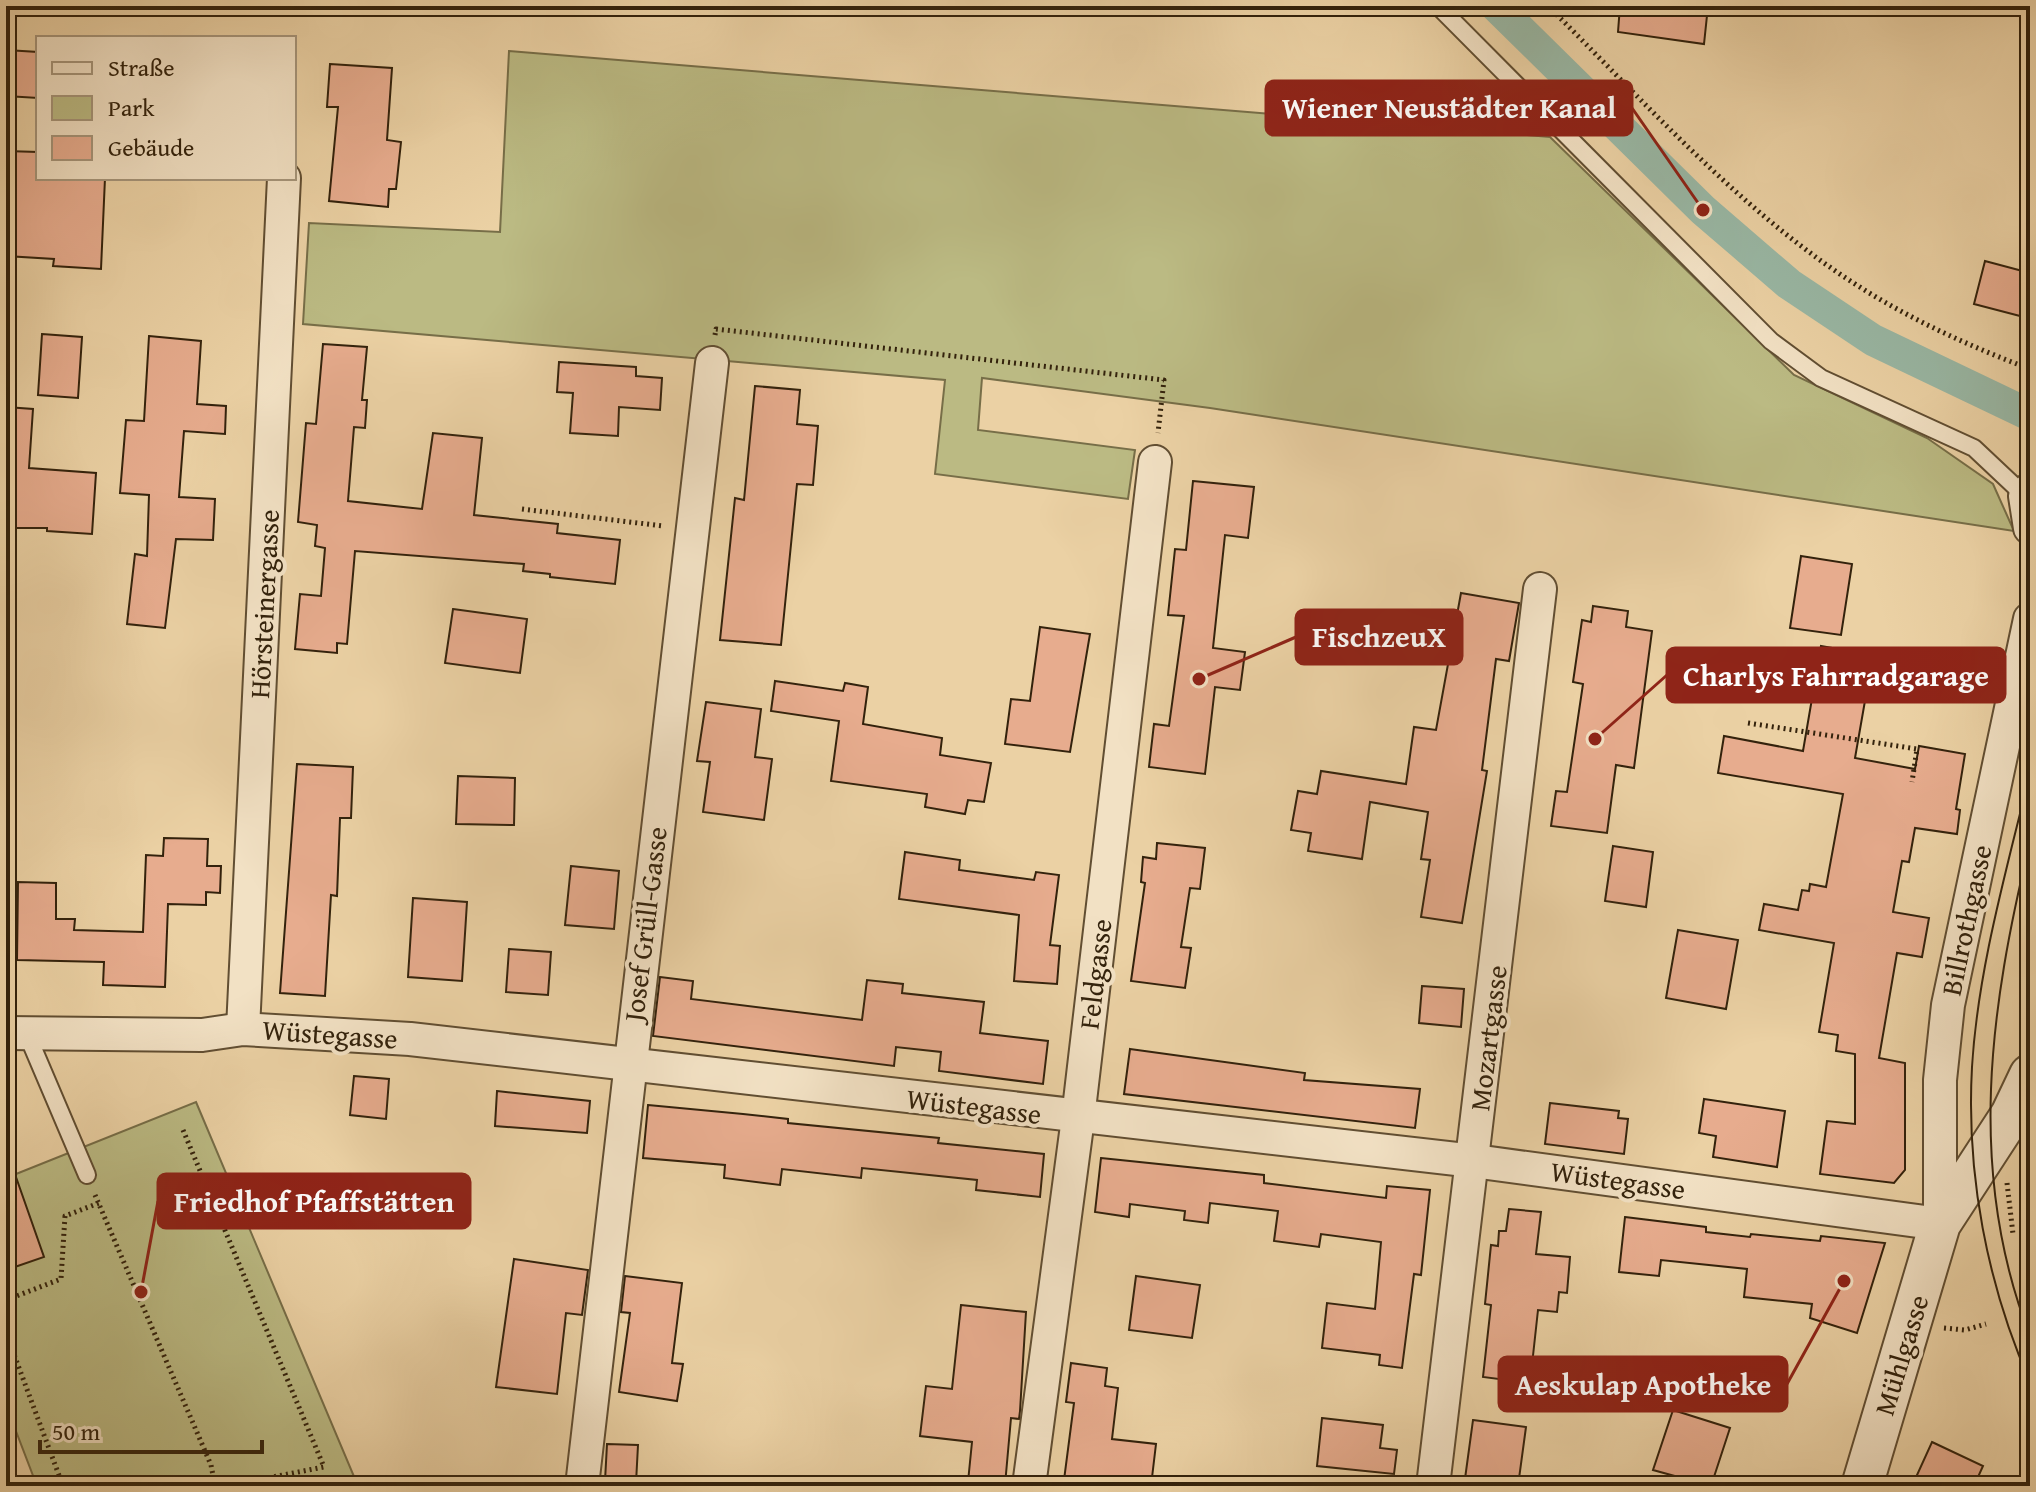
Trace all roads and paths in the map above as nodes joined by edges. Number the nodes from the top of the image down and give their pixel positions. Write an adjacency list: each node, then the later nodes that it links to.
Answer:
1 (1438, 6): 7 (lane)
2 (1548, 6): 5 (path)
3 (284, 180): 14 (street, Hörsteinergasse)
4 (712, 363): 6 (path); 9 (street, Josef Grüll-Gasse)
5 (2030, 369)
6 (1155, 462): 18 (street, Feldgasse)
7 (2028, 504)
8 (522, 509): 9 (path)
9 (692, 529): 16 (street, Josef Grüll-Gasse)
10 (1540, 589): 21 (street, Mozartgasse)
11 (2030, 619): 24 (street, Billrothgasse)
12 (1748, 723): 13 (path)
13 (1912, 782)
14 (243, 1029): 15 (street, Wüstegasse); 16 (street, Wüstegasse)
15 (16, 1033): 22 (lane)
16 (628, 1065): 18 (street, Wüstegasse); 31 (street, Josef Grüll-Gasse)
17 (2030, 1075): 19 (street, Mühlgasse)
18 (1078, 1118): 21 (street, Wüstegasse); 32 (street, Feldgasse)
19 (2021, 1118): 24 (street, Mühlgasse)
20 (183, 1130): 30 (path)
21 (1474, 1161): 24 (street, Wüstegasse); 33 (street, Mozartgasse)
22 (87, 1175): 23 (path)
23 (99, 1203): 25 (path); 27 (path)
24 (1940, 1224): 34 (street, Mühlgasse)
25 (6, 1300)
26 (6, 1333): 28 (path)
27 (215, 1484): 29 (path)
28 (63, 1486)
29 (192, 1486)
30 (226, 1486)
31 (582, 1486)
32 (1029, 1486)
33 (1433, 1486)
34 (1862, 1486)

